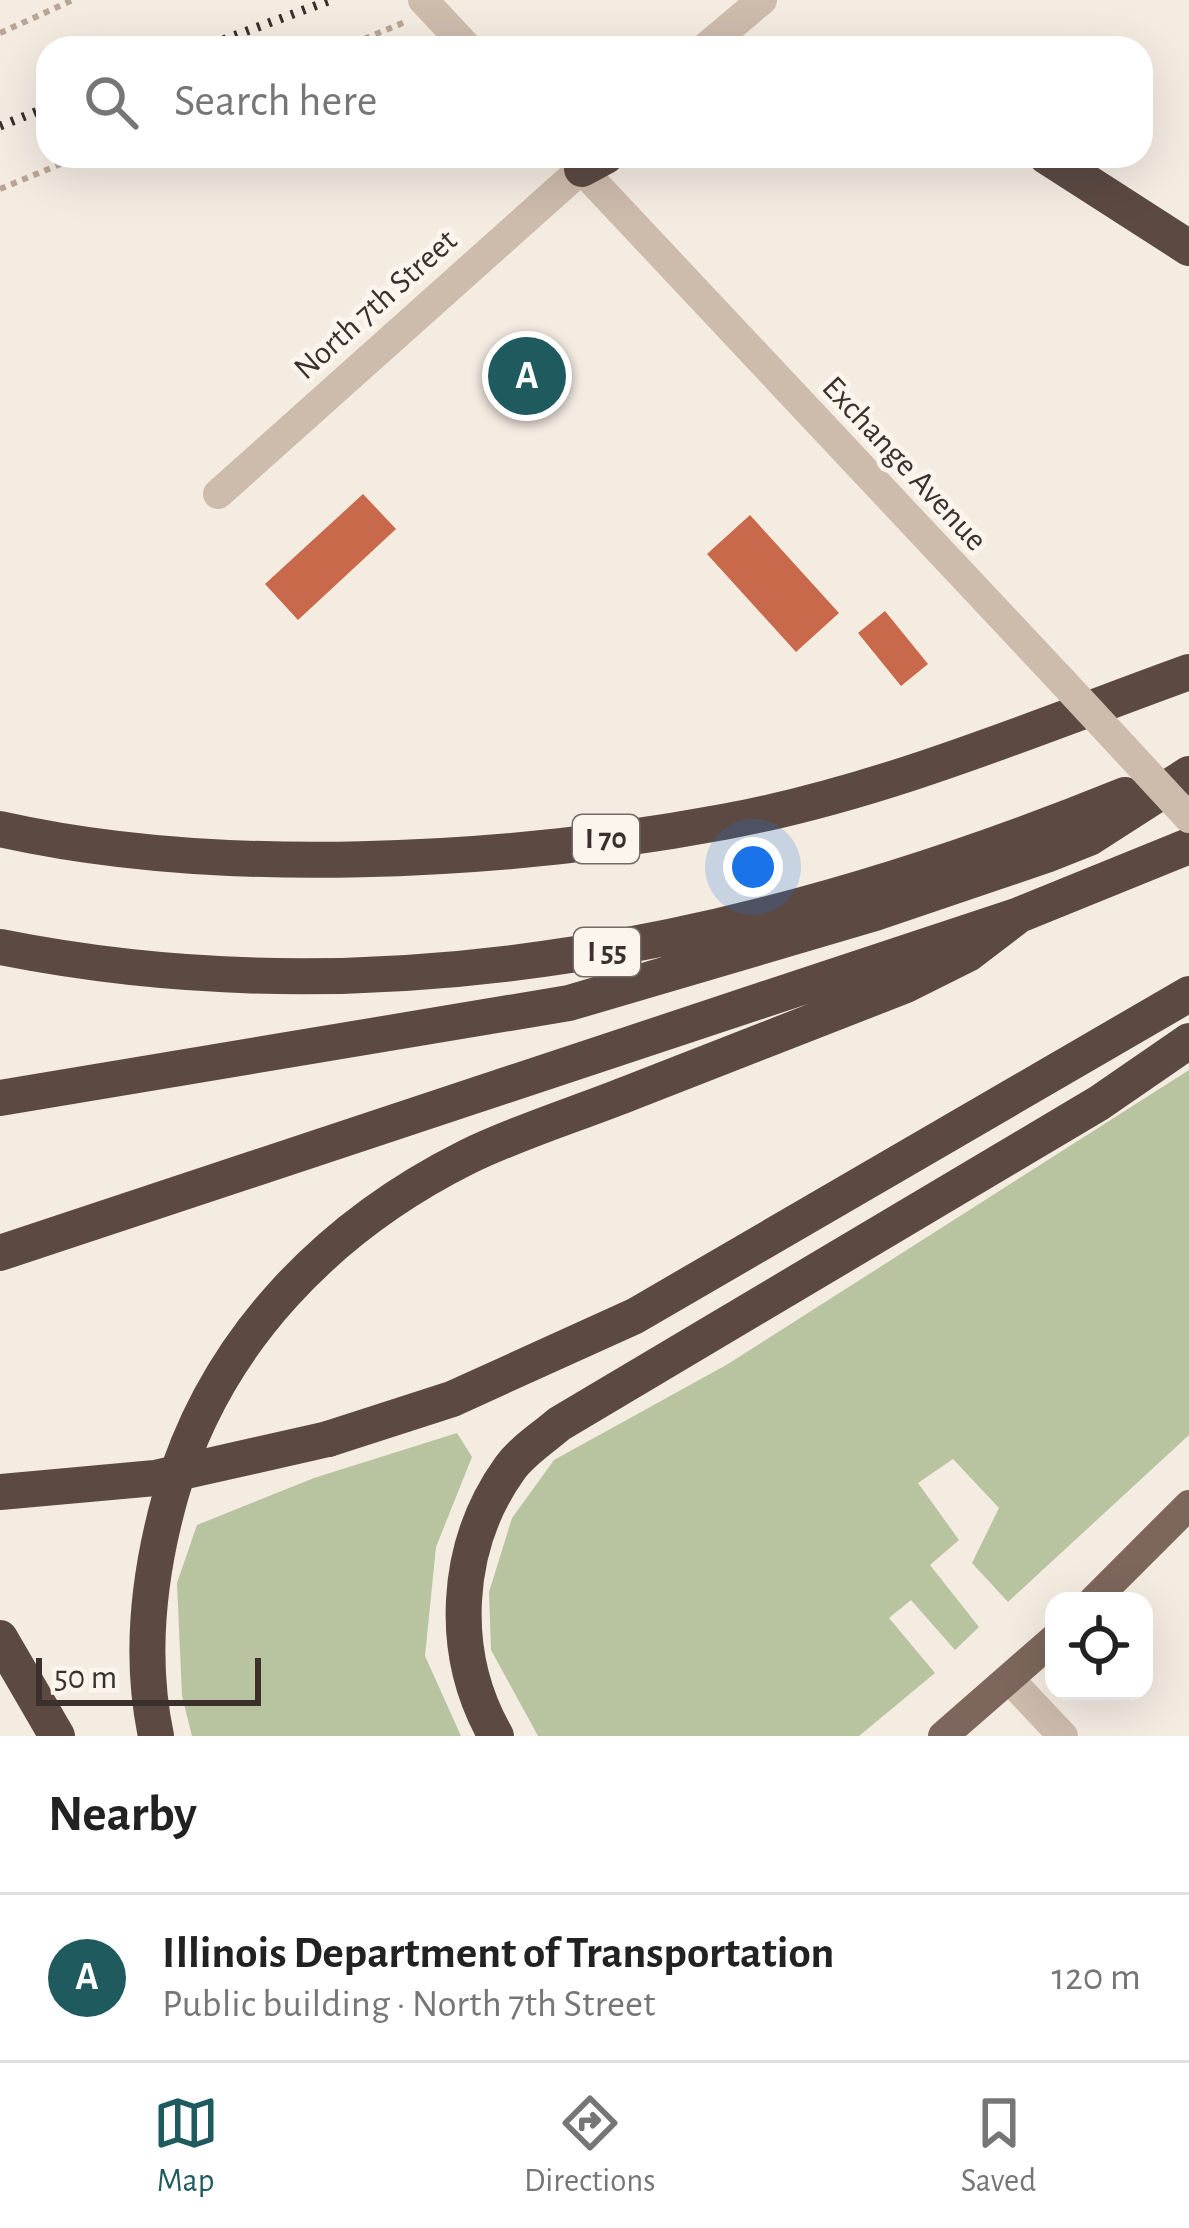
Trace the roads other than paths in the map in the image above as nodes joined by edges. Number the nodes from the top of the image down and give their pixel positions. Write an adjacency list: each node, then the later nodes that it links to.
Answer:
1 (762, 0): 4 (street)
2 (428, 5): 3 (street)
3 (457, 36)
4 (719, 36)
5 (578, 168): 9 (street, North 7th Street)
6 (596, 168): 12 (street, Exchange Avenue, bridge)
7 (1065, 168): 8 (highway)
8 (1189, 248)
9 (218, 494)
10 (1189, 672): 13 (highway, I 70)
11 (1189, 771): 16 (highway, I 55); 19 (highway)
12 (1189, 818)
13 (0, 829)
14 (1189, 846): 15 (highway)
15 (1018, 915): 20 (highway); 28 (highway)
16 (0, 946)
17 (1189, 994): 21 (highway, bridge)
18 (1189, 1041): 29 (highway)
19 (0, 1098)
20 (0, 1253)
21 (0, 1492)
22 (1189, 1505): 23 (main road)
23 (1102, 1592)
24 (0, 1638): 27 (highway)
25 (1045, 1648): 26 (main road)
26 (1012, 1682): 30 (main road); 31 (street)
27 (57, 1736)
28 (156, 1736)
29 (496, 1736)
30 (943, 1736)
31 (1064, 1736)

